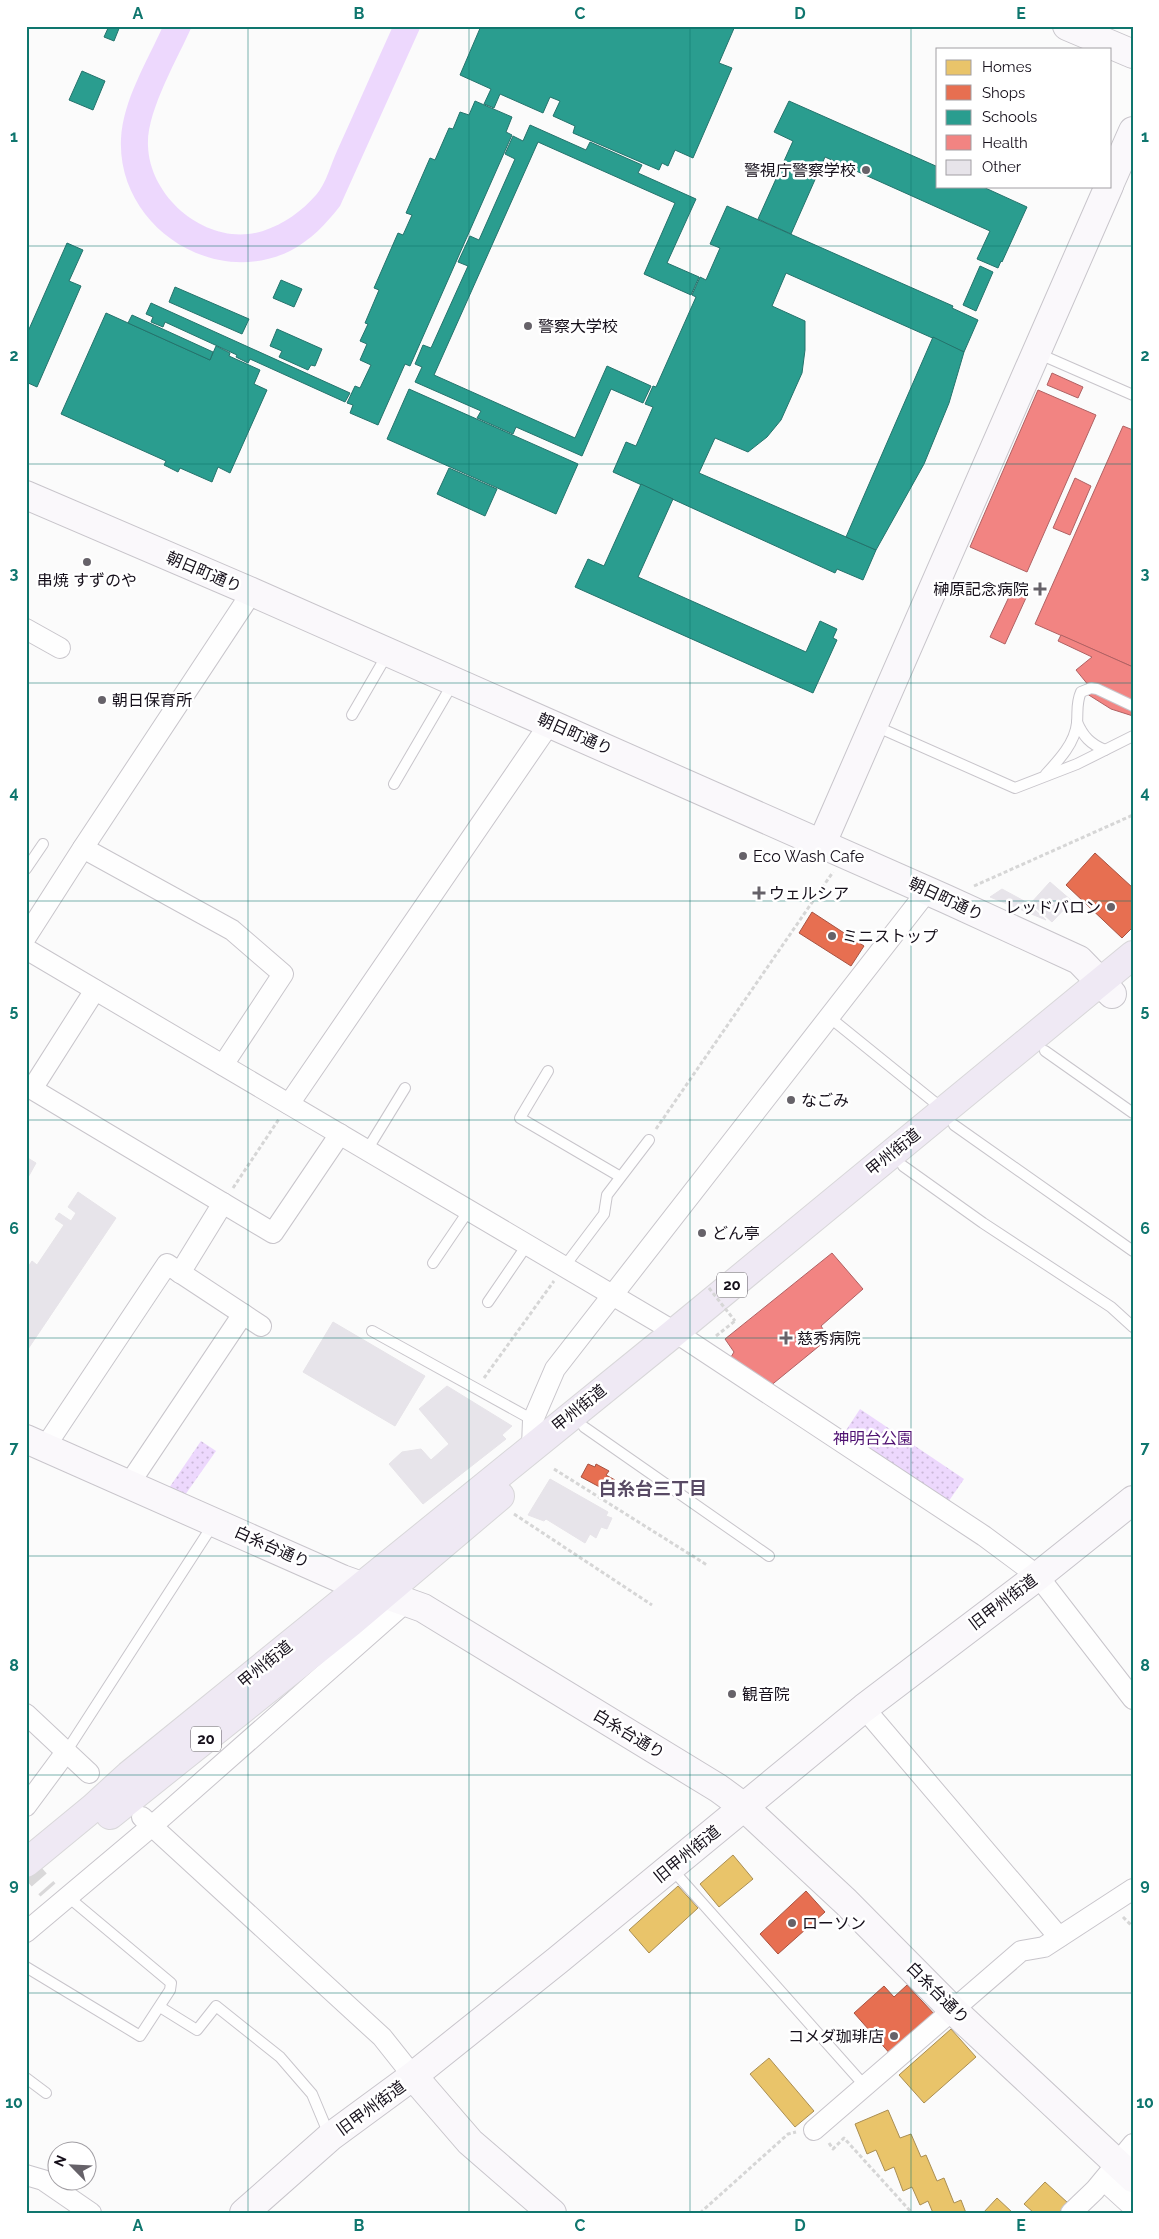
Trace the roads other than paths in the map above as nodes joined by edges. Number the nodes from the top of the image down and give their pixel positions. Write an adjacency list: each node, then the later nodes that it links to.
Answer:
1 (1068, 26): 2 (street)
2 (1121, 42)
3 (1133, 131): 4 (street)
4 (1112, 180)
5 (1109, 188): 6 (street)
6 (1036, 353): 7 (lane); 18 (street)
7 (1133, 395)
8 (26, 495): 9 (street, 朝日町通り)
9 (252, 592): 12 (street, 朝日町通り); 25 (street)
10 (26, 629): 11 (street)
11 (60, 648)
12 (388, 653): 13 (street, 朝日町通り); 15 (lane)
13 (454, 681): 17 (street, 朝日町通り); 22 (lane)
14 (1133, 706): 16 (lane)
15 (352, 715)
16 (1077, 722): 20 (lane); 21 (lane)
17 (550, 723): 23 (street, 朝日町通り); 39 (street)
18 (872, 725): 21 (lane); 23 (street)
19 (1133, 736): 20 (lane)
20 (1105, 750): 21 (lane)
21 (1042, 778)
22 (394, 784)
23 (822, 842): 27 (street, 朝日町通り)
24 (43, 844): 26 (lane)
25 (83, 848): 28 (street); 36 (street)
26 (26, 869)
27 (937, 894): 32 (street, 朝日町通り); 34 (street)
28 (26, 937)
29 (26, 949): 33 (street)
30 (1133, 955): 32 (highway, 甲州街道 / 20)
31 (1133, 976): 32 (highway, 甲州街道 / 20)
32 (1106, 988): 35 (highway, 甲州街道 / 20); 41 (highway, 甲州街道 / 20)
33 (95, 990): 36 (street); 47 (street)
34 (828, 1016): 41 (lane); 54 (street)
35 (1046, 1051): 40 (lane); 41 (highway, 甲州街道 / 20)
36 (223, 1065): 39 (street)
37 (548, 1071): 46 (lane)
38 (405, 1088): 44 (lane)
39 (289, 1104): 42 (street)
40 (1133, 1113)
41 (949, 1118): 45 (highway, 甲州街道 / 20); 50 (lane); 60 (highway, 甲州街道 / 20)
42 (340, 1134): 44 (street); 47 (street)
43 (649, 1140): 46 (lane)
44 (367, 1150): 48 (street)
45 (903, 1166): 58 (lane); 60 (highway, 甲州街道 / 20)
46 (620, 1176): 52 (lane)
47 (223, 1203): 53 (street)
48 (469, 1210): 49 (street); 51 (lane)
49 (527, 1245): 52 (street); 55 (lane)
50 (1133, 1251)
51 (434, 1263)
52 (564, 1267): 54 (street)
53 (180, 1273): 56 (street); 63 (street)
54 (613, 1295): 60 (street); 62 (street)
55 (488, 1302)
56 (243, 1314): 57 (street); 64 (street)
57 (261, 1326)
58 (1133, 1327)
59 (372, 1330): 62 (lane)
60 (693, 1337): 61 (highway, 甲州街道 / 20); 62 (highway, 甲州街道 / 20); 68 (street)
61 (584, 1427): 67 (lane); 69 (highway, 甲州街道 / 20)
62 (533, 1433): 69 (highway, 甲州街道 / 20)
63 (36, 1443): 64 (street, 白糸台通り)
64 (129, 1484): 66 (street, 白糸台通り)
65 (1133, 1500): 68 (street, 旧甲州街道)
66 (215, 1522): 69 (street, 白糸台通り); 73 (lane)
67 (769, 1556)
68 (1038, 1576): 70 (street); 71 (street, 旧甲州街道)
69 (384, 1594): 76 (street, 白糸台通り); 77 (street); 78 (highway, 甲州街道 / 20); 81 (highway, 甲州街道 / 20)
70 (1133, 1699)
71 (864, 1708): 76 (street, 旧甲州街道); 83 (street)
72 (26, 1714): 73 (street)
73 (66, 1752): 74 (street); 75 (street)
74 (89, 1773)
75 (26, 1806)
76 (744, 1808): 79 (street, 旧甲州街道); 86 (street, 白糸台通り)
77 (147, 1821): 81 (street); 87 (street)
78 (26, 1862)
79 (670, 1867): 87 (street, 旧甲州街道); 89 (lane)
80 (1133, 1889): 83 (street)
81 (50, 1893): 82 (street); 85 (lane)
82 (26, 1932)
83 (1059, 1937): 86 (street)
84 (26, 1967): 85 (lane)
85 (160, 2007): 92 (lane)
86 (954, 2011): 89 (street); 93 (street, 白糸台通り)
87 (413, 2076): 92 (street, 旧甲州街道); 98 (street)
88 (26, 2078): 90 (lane)
89 (864, 2084): 91 (street)
90 (46, 2093)
91 (816, 2128)
92 (330, 2138): 97 (street, 旧甲州街道)
93 (1129, 2159): 95 (street); 99 (street)
94 (26, 2175): 96 (street)
95 (1133, 2207)
96 (91, 2213)
97 (244, 2213)
98 (552, 2213)
99 (1071, 2213)

